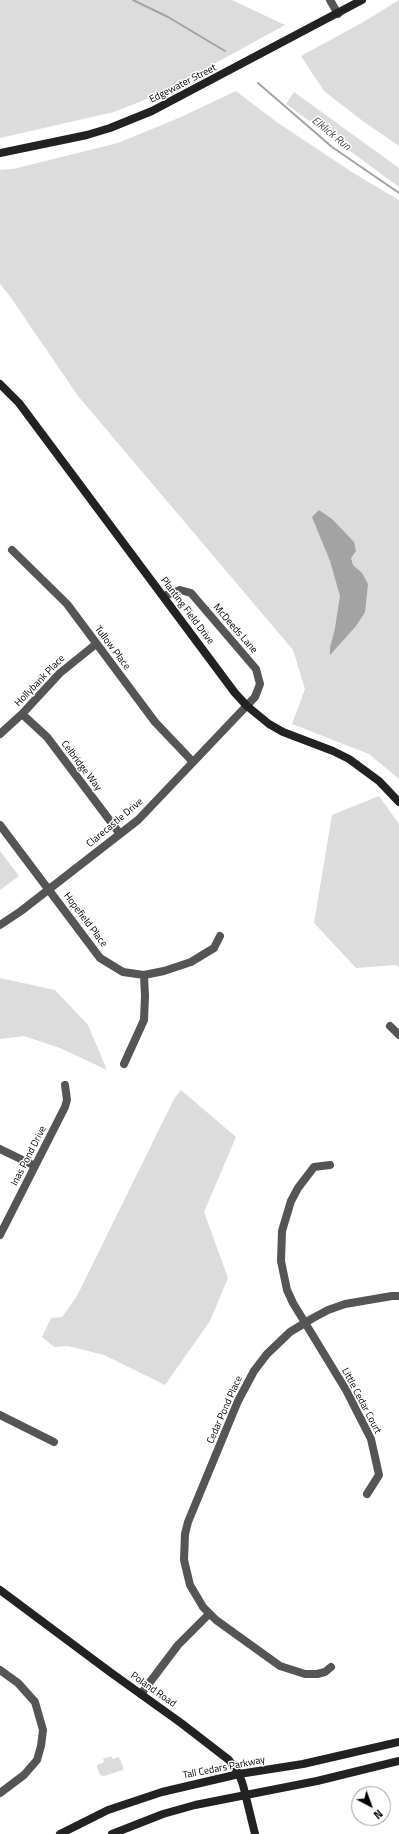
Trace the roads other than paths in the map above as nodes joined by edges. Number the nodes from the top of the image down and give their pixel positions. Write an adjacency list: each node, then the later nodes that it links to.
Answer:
1 (330, 0): 3 (street)
2 (362, 0): 3 (street, Edgewater Street)
3 (338, 14): 4 (street, Edgewater Street)
4 (0, 153)
5 (0, 384): 7 (street, Planting Field Drive)
6 (12, 550): 8 (street, Tullow Place)
7 (164, 596): 9 (street, Planting Field Drive); 9 (street, McDeeds Lane)
8 (96, 644): 10 (street, Hollybank Place); 12 (street, Tullow Place)
9 (247, 706): 12 (street, Clarecastle Drive); 13 (street, Planting Field Drive)
10 (22, 714): 11 (street, Hollybank Place); 15 (street, Celbridge Way)
11 (0, 734)
12 (193, 762): 15 (street, Clarecastle Drive)
13 (399, 802)
14 (0, 825): 16 (street, Hopefield Place)
15 (120, 834): 16 (street, Clarecastle Drive)
16 (49, 889): 17 (street, Clarecastle Drive); 19 (street, Hopefield Place)
17 (0, 925)
18 (220, 936): 19 (street, Hopefield Place)
19 (144, 975): 22 (street)
20 (390, 1026): 21 (street)
21 (399, 1035)
22 (124, 1064)
23 (65, 1085): 26 (street, Inas Pond Drive)
24 (0, 1149): 26 (street)
25 (330, 1165): 29 (street, Little Cedar Court)
26 (35, 1166): 27 (street, Inas Pond Drive)
27 (0, 1235)
28 (399, 1296): 29 (street, Cedar Pond Place)
29 (304, 1323): 32 (street, Little Cedar Court); 34 (street, Cedar Pond Place)
30 (0, 1415): 31 (street)
31 (54, 1442)
32 (367, 1494)
33 (0, 1590): 37 (street, Poland Road)
34 (209, 1614): 35 (street, Cedar Pond Place); 37 (street)
35 (331, 1667)
36 (0, 1670): 41 (street)
37 (140, 1694): 40 (street, Poland Road)
38 (399, 1742): 40 (street, Tall Cedars Parkway)
39 (399, 1761): 42 (street)
40 (239, 1774): 42 (street, Poland Road); 43 (street, Tall Cedars Parkway)
41 (0, 1793)
42 (246, 1795): 44 (street); 45 (street, Poland Road)
43 (60, 1834)
44 (112, 1834)
45 (254, 1834)

